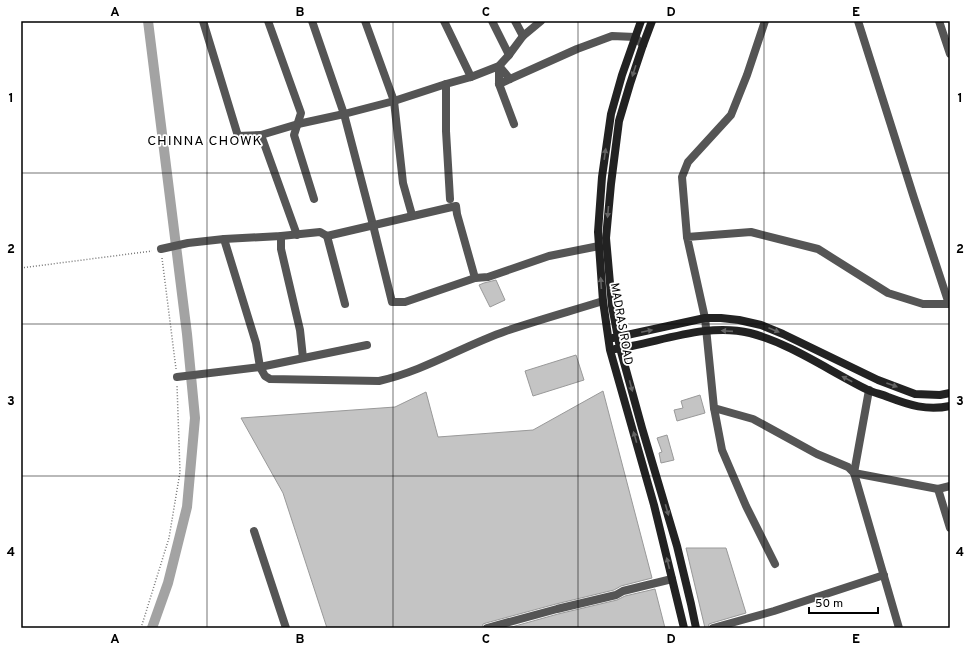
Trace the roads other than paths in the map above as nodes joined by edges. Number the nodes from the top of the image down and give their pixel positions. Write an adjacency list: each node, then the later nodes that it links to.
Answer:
1 (203, 21): 29 (street)
2 (268, 21): 27 (street)
3 (312, 21): 26 (street)
4 (366, 21): 25 (street)
5 (444, 21): 21 (street)
6 (492, 21): 19 (street)
7 (516, 21): 14 (street)
8 (541, 21): 14 (street)
9 (641, 21): 15 (main road, MADRAS ROAD)
10 (652, 21): 17 (main road)
11 (765, 21): 37 (street)
12 (858, 21): 44 (street)
13 (939, 21): 16 (street)
14 (523, 36): 19 (street)
15 (635, 37): 17 (street); 22 (street); 39 (main road, MADRAS ROAD, one-way to 15)
16 (947, 37): 18 (street)
17 (643, 45): 47 (main road, one-way to 47)
18 (950, 54)
19 (509, 55): 20 (street)
20 (499, 66): 21 (street); 22 (street); 24 (street)
21 (471, 77): 23 (street)
22 (510, 79): 24 (street)
23 (446, 84): 25 (street); 31 (street)
24 (499, 84): 28 (street)
25 (394, 101): 26 (street); 32 (street)
26 (344, 114): 27 (street); 33 (street)
27 (298, 124): 29 (street); 30 (street)
28 (514, 124)
29 (261, 135): 34 (street)
30 (314, 199)
31 (450, 199)
32 (412, 215): 33 (street); 41 (street)
33 (373, 225): 36 (street); 41 (street)
34 (297, 235): 35 (street); 36 (street)
35 (282, 236): 38 (street); 52 (street)
36 (327, 236): 43 (street)
37 (687, 237): 44 (street); 45 (street)
38 (224, 239): 40 (street); 53 (street)
39 (599, 246): 41 (street); 42 (main road, MADRAS ROAD, one-way to 39)
40 (161, 250)
41 (475, 278)
42 (603, 301): 48 (main road, MADRAS ROAD); 53 (street)
43 (345, 304)
44 (949, 304)
45 (705, 318): 46 (street); 47 (main road, one-way to 45); 56 (main road, one-way to 56)
46 (707, 330): 50 (main road); 55 (main road, one-way to 46); 58 (street)
47 (618, 337): 48 (main road); 50 (main road)
48 (609, 339): 51 (main road, MADRAS ROAD)
49 (367, 345): 52 (street)
50 (620, 348): 51 (main road); 70 (main road, one-way to 70)
51 (610, 350): 66 (main road, MADRAS ROAD, one-way to 51)
52 (303, 358): 53 (street)
53 (260, 367): 54 (street)
54 (177, 377)
55 (869, 390): 57 (main road); 59 (street)
56 (950, 393)
57 (950, 406)
58 (714, 408): 59 (street); 64 (street)
59 (854, 473): 61 (street); 65 (street)
60 (950, 486): 61 (street)
61 (938, 489): 62 (street)
62 (950, 528)
63 (254, 531): 67 (street)
64 (775, 564)
65 (884, 574): 71 (street); 72 (street)
66 (672, 579): 68 (street); 69 (main road, MADRAS ROAD)
67 (286, 628)
68 (487, 628)
69 (684, 628)
70 (696, 628)
71 (713, 628)
72 (899, 628)

